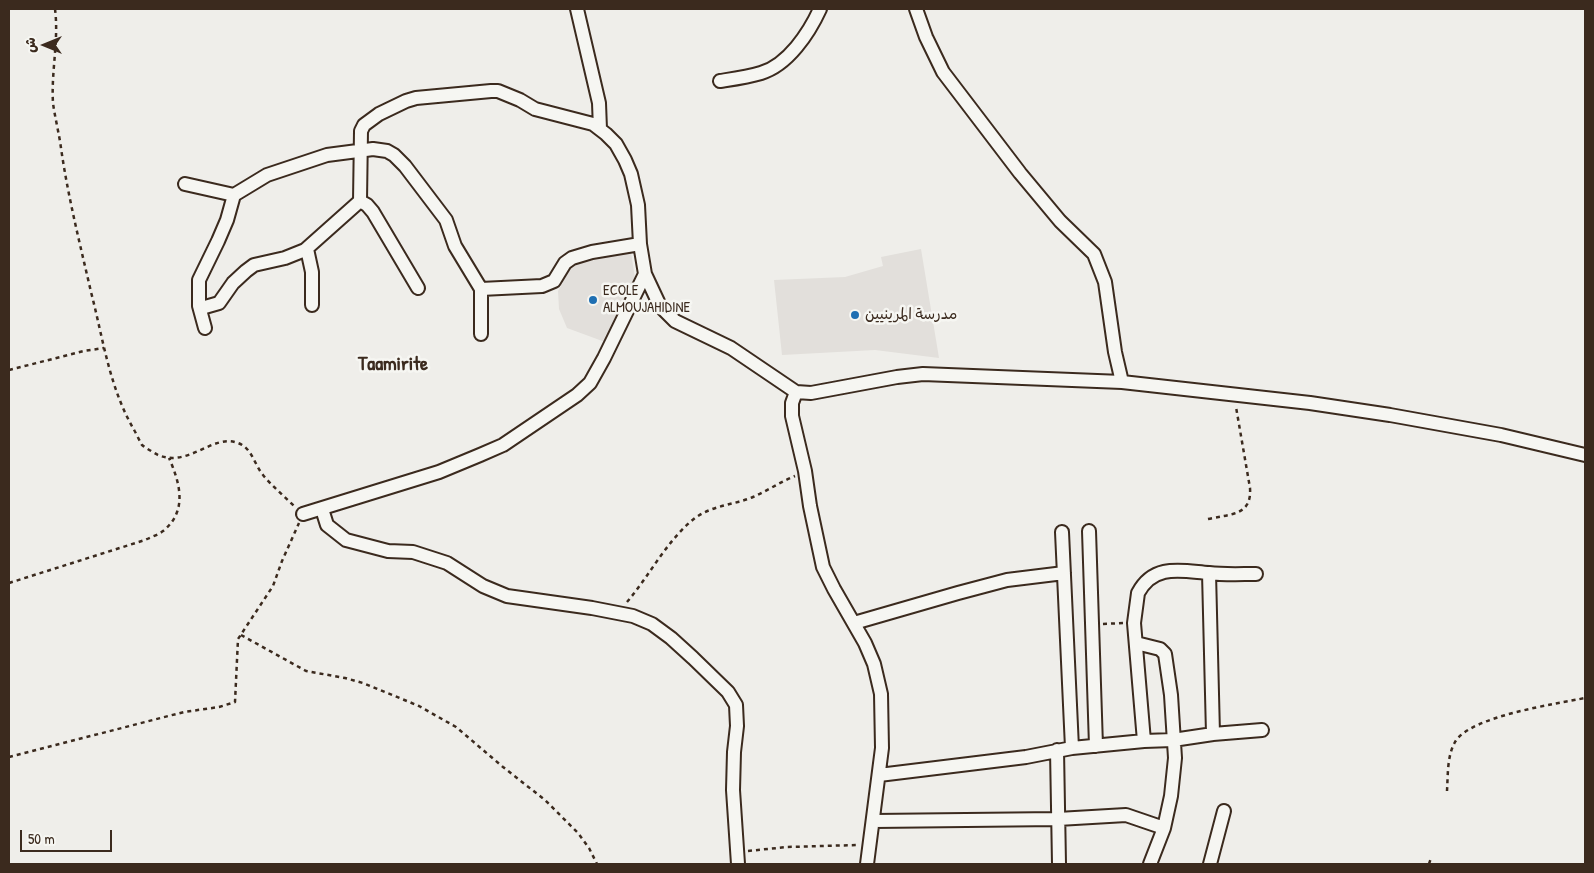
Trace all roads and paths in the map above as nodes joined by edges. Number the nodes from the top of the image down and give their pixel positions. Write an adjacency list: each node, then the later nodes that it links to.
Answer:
1 (55, 9): 20 (path)
2 (577, 9): 6 (street)
3 (820, 9): 5 (street)
4 (916, 9): 22 (street)
5 (720, 81)
6 (600, 129): 7 (street); 11 (street)
7 (361, 150): 9 (street); 10 (street); 15 (street)
8 (185, 184): 9 (street)
9 (234, 196): 17 (street)
10 (360, 201): 12 (street); 14 (street)
11 (640, 244): 13 (street); 15 (street)
12 (307, 249): 16 (street); 17 (street)
13 (645, 274): 23 (street); 28 (street)
14 (418, 288)
15 (481, 289): 19 (street)
16 (312, 304)
17 (199, 306): 18 (street)
18 (205, 328)
19 (481, 334)
20 (104, 348): 21 (path); 26 (path)
21 (9, 370)
22 (1122, 382): 23 (street); 24 (street)
23 (796, 392): 27 (street)
24 (1235, 395): 25 (street); 30 (path)
25 (1585, 455)
26 (169, 458): 29 (path); 36 (path)
27 (805, 471): 37 (path); 39 (street)
28 (322, 509): 29 (street); 37 (street)
29 (303, 514): 41 (path)
30 (1208, 519)
31 (1089, 531): 40 (street)
32 (1062, 532): 33 (street)
33 (1064, 573): 39 (street); 49 (street)
34 (1209, 573): 35 (street); 38 (street); 45 (street)
35 (1256, 574)
36 (9, 583)
37 (618, 613): 59 (street)
38 (1134, 623): 40 (path); 42 (street)
39 (854, 624): 52 (street)
40 (1092, 624): 48 (street)
41 (241, 634): 51 (path); 61 (path)
42 (1136, 643): 46 (street); 47 (street)
43 (1585, 698): 53 (path)
44 (1262, 730): 45 (street)
45 (1213, 734): 46 (street)
46 (1174, 740): 47 (street); 57 (street)
47 (1144, 741): 48 (street)
48 (1096, 746): 49 (street)
49 (1072, 748): 50 (street)
50 (1056, 750): 52 (street); 55 (street)
51 (9, 757)
52 (879, 775): 56 (street)
53 (1447, 791)
54 (1224, 811): 65 (street)
55 (1058, 819): 56 (street); 57 (street); 63 (street)
56 (874, 821): 58 (street)
57 (1164, 828): 64 (street)
58 (870, 845): 59 (path); 62 (street)
59 (737, 858)
60 (1431, 858): 66 (path)
61 (597, 864)
62 (868, 864)
63 (1059, 864)
64 (1150, 864)
65 (1210, 864)
66 (1429, 864)

